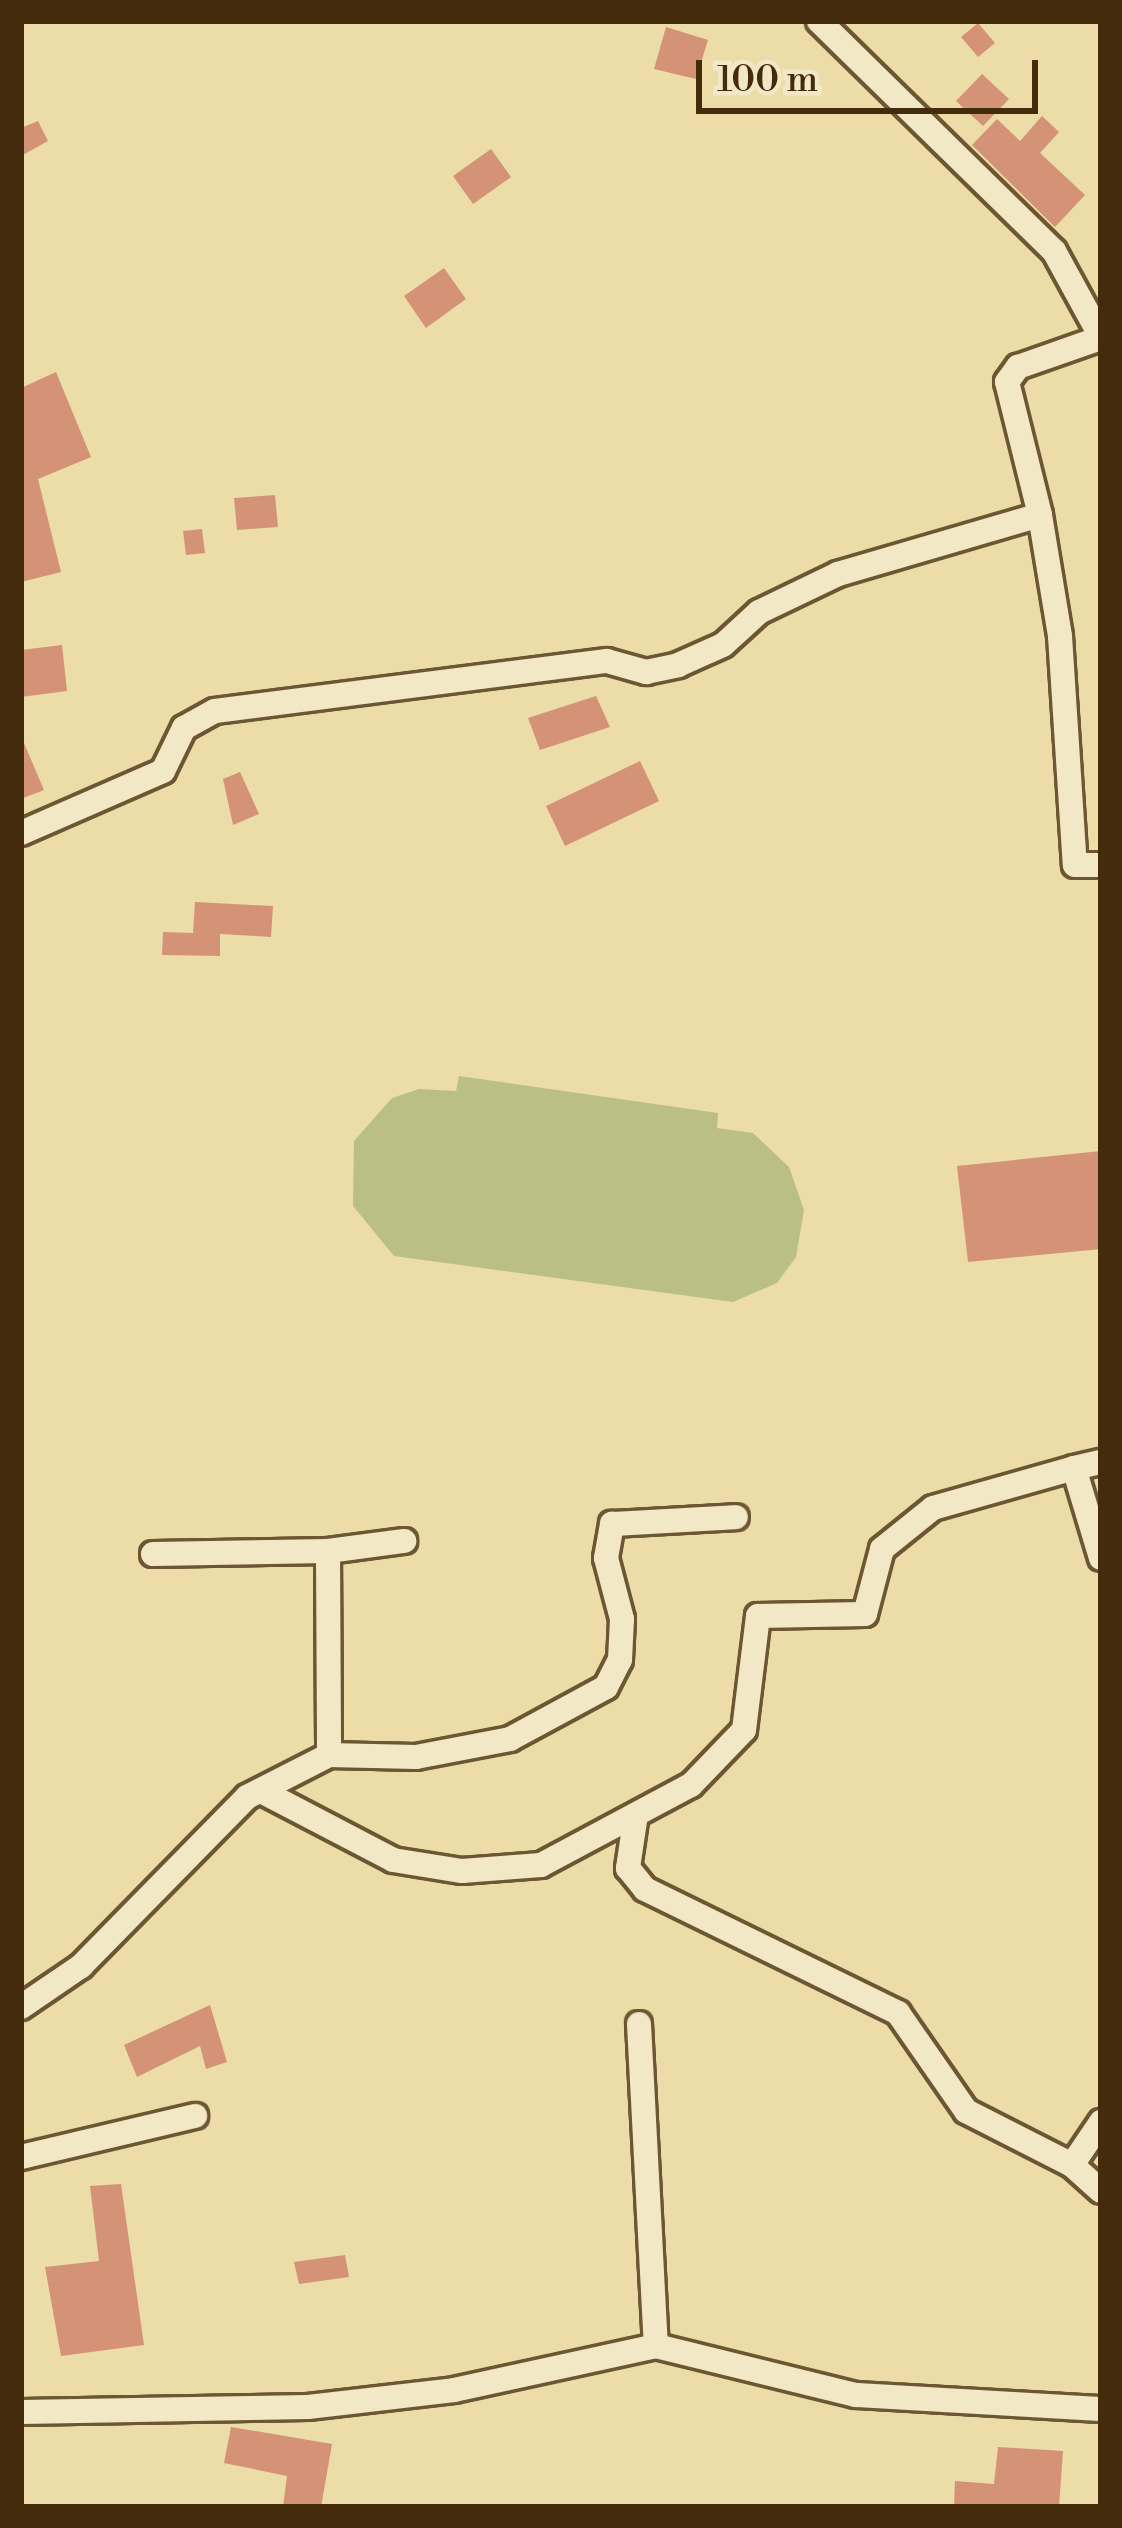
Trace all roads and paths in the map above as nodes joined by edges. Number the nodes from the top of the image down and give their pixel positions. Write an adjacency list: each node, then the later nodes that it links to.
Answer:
1 (819, 21): 2 (street)
2 (1101, 338): 3 (street)
3 (1040, 514): 4 (street); 5 (street)
4 (21, 833)
5 (1101, 865)
6 (1101, 1462): 7 (street)
7 (1074, 1468): 12 (street); 15 (street)
8 (736, 1517): 13 (street)
9 (404, 1541): 10 (street)
10 (328, 1552): 11 (street); 13 (street)
11 (153, 1554)
12 (1101, 1558)
13 (329, 1755): 14 (street)
14 (265, 1792): 15 (street); 16 (street)
15 (635, 1821): 21 (street)
16 (21, 2007)
17 (639, 2024): 23 (street)
18 (195, 2116): 20 (street)
19 (1101, 2122): 21 (street)
20 (21, 2157)
21 (1072, 2165): 22 (street)
22 (1101, 2191)
23 (656, 2346): 24 (street); 25 (street)
24 (1101, 2409)
25 (21, 2412)

